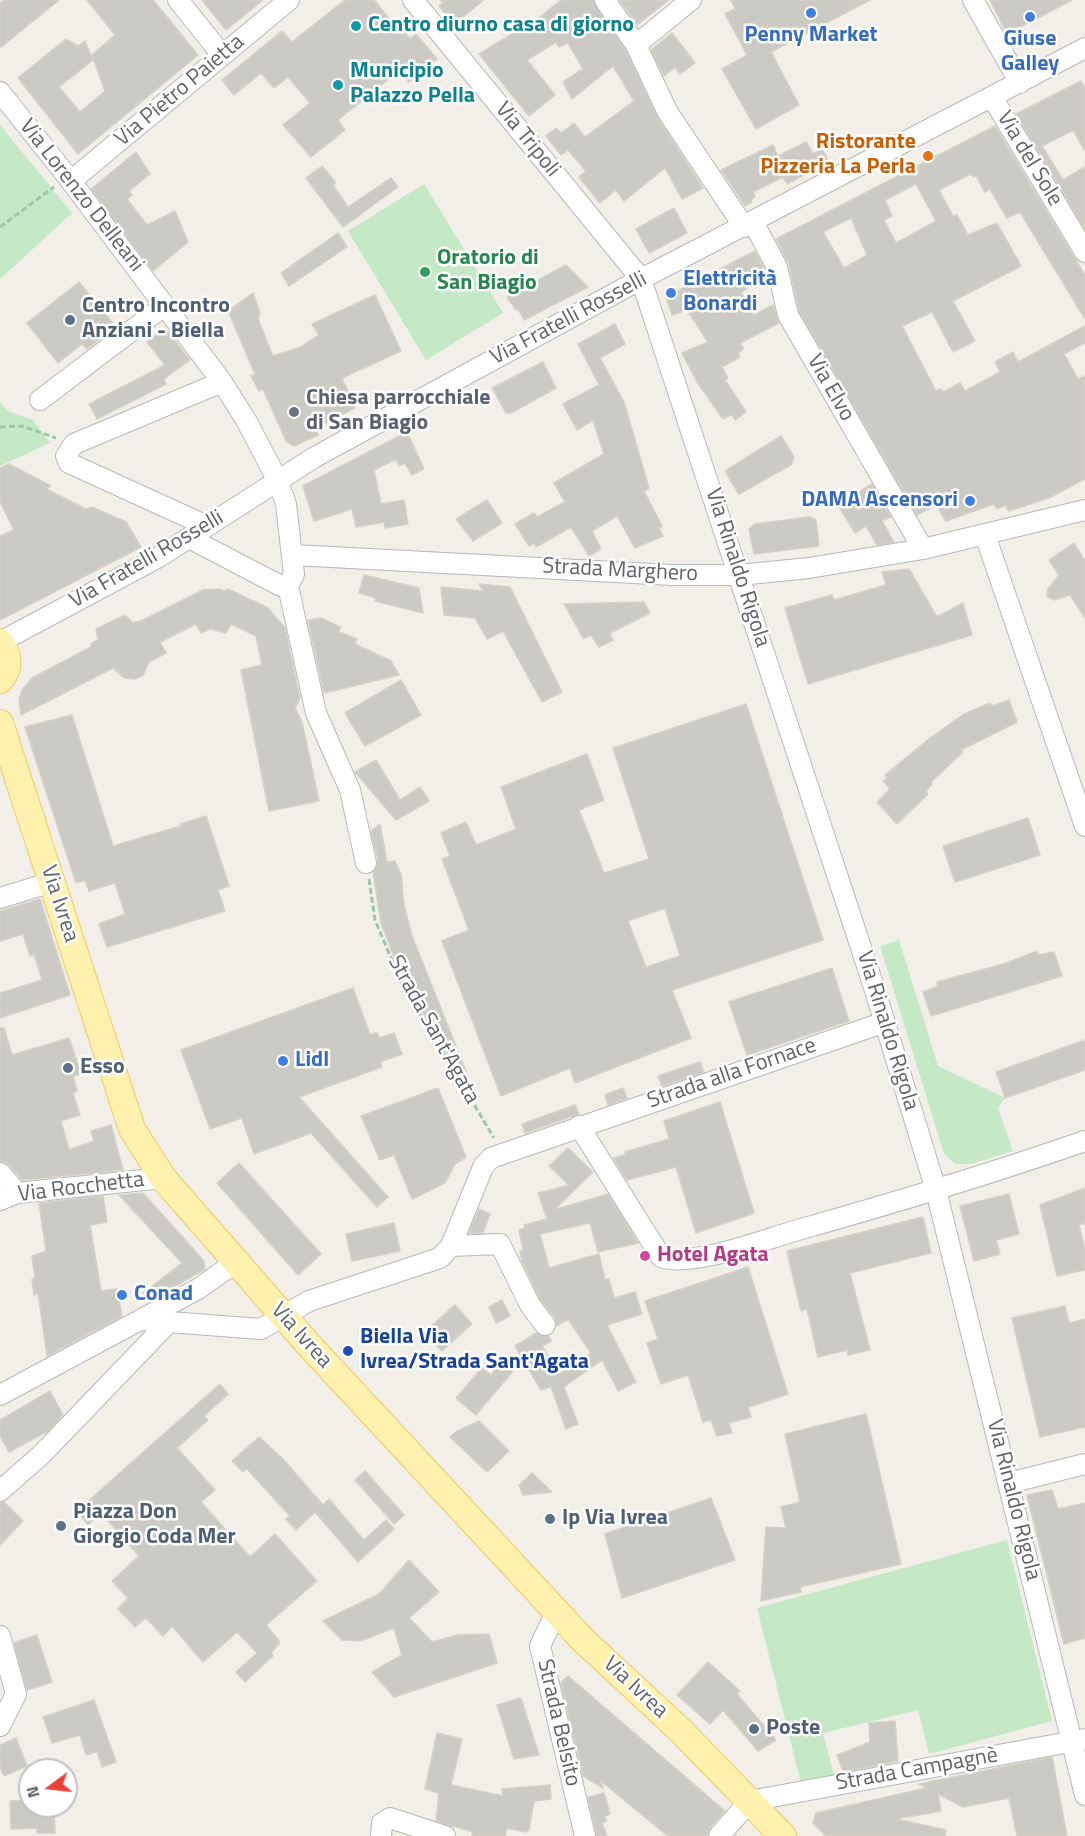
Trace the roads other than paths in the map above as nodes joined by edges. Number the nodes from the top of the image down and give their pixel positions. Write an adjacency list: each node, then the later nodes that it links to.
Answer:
1 (178, 0): 9 (street)
2 (289, 0): 9 (street, Via Pietro Paietta)
3 (413, 0): 16 (street, Via Tripoli)
4 (605, 0): 7 (street, Via Elvo)
5 (691, 0): 7 (street)
6 (973, 0): 10 (street)
7 (636, 45): 14 (street, Via Elvo)
8 (1085, 48): 10 (street, Via Fratelli Rosselli)
9 (222, 55): 13 (street, Via Pietro Paietta)
10 (1020, 83): 12 (street, Via Fratelli Rosselli)
11 (0, 92): 13 (street, Via Lorenzo Delleani)
12 (992, 97): 14 (street, Via Fratelli Rosselli); 15 (street, Via del Sole)
13 (69, 178): 17 (street, Via Lorenzo Delleani)
14 (748, 224): 16 (street, Via Fratelli Rosselli); 25 (street, Via Elvo)
15 (1085, 252)
16 (640, 279): 20 (street, Via Fratelli Rosselli); 27 (street, Via Rinaldo Rigola)
17 (164, 306): 18 (street, Via Lorenzo Delleani); 19 (street)
18 (222, 382): 20 (street, Via Lorenzo Delleani); 22 (street)
19 (40, 400)
20 (278, 481): 22 (street, Via Fratelli Rosselli); 26 (street, Via Lorenzo Delleani)
21 (1085, 510): 23 (street, Strada Marghero)
22 (207, 526): 24 (street, Via Fratelli Rosselli)
23 (985, 535): 25 (street, Strada Marghero); 32 (street)
24 (189, 538): 28 (street); 29 (street, Via Fratelli Rosselli)
25 (922, 549): 27 (street, Strada Marghero)
26 (293, 555): 27 (street, Strada Marghero); 28 (street, Via Lorenzo Delleani)
27 (739, 575): 36 (street, Via Rinaldo Rigola)
28 (288, 586): 33 (street)
29 (0, 642): 30 (main road)
30 (0, 680)
31 (0, 723): 34 (main road, Via Ivrea)
32 (1085, 826)
33 (366, 863)
34 (52, 882): 35 (street); 40 (main road, Via Ivrea)
35 (0, 898)
36 (885, 1022): 37 (street, Strada alla Fornace); 41 (street, Via Rinaldo Rigola)
37 (579, 1126): 41 (street); 43 (street, Strada alla Fornace)
38 (1085, 1141): 41 (street)
39 (0, 1173): 42 (street)
40 (163, 1178): 42 (street, Via Rocchetta); 44 (main road, Via Ivrea)
41 (936, 1190): 53 (street, Via Rinaldo Rigola)
42 (9, 1196)
43 (451, 1246): 46 (street); 50 (street)
44 (236, 1262): 45 (street); 46 (main road, Via Ivrea)
45 (198, 1289): 47 (street); 49 (street)
46 (284, 1316): 49 (street); 55 (main road, Via Ivrea)
47 (142, 1320): 48 (street); 51 (street)
48 (167, 1324): 49 (street); 54 (street)
49 (187, 1324)
50 (545, 1325)
51 (0, 1395)
52 (1085, 1464): 53 (street)
53 (1009, 1483): 58 (street, Via Rinaldo Rigola)
54 (0, 1491)
55 (556, 1612): 60 (main road, Via Ivrea); 63 (street, Strada Belsito)
56 (0, 1636): 57 (street)
57 (0, 1726)
58 (1078, 1740): 59 (street, Via Rinaldo Rigola); 60 (street, Strada Campagnè)
59 (1085, 1795)
60 (750, 1801): 64 (street); 65 (main road, Via Ivrea)
61 (381, 1836): 62 (street)
62 (444, 1836)
63 (585, 1836)
64 (719, 1836)
65 (783, 1836)

